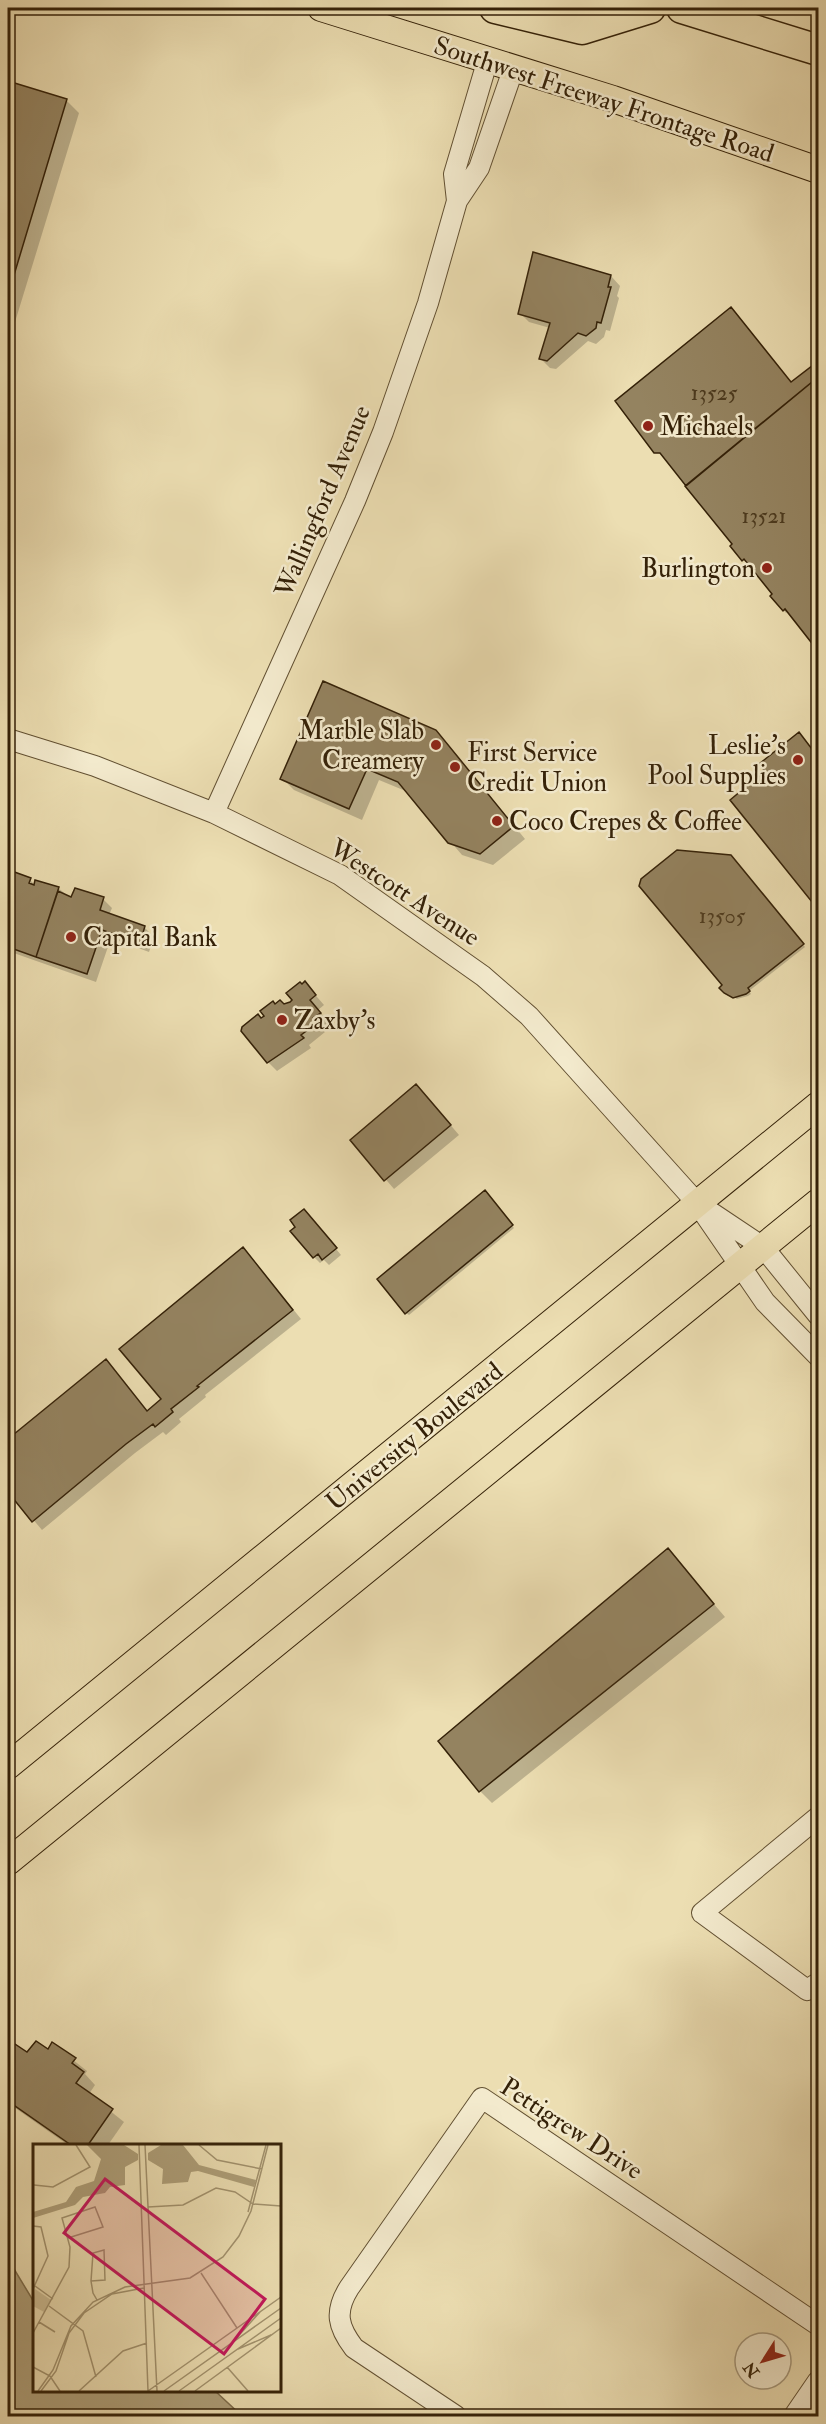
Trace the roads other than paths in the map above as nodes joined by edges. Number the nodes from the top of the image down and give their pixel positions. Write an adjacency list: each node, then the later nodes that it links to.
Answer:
1 (321, 8): 6 (main road, Southwest Freeway Frontage Road)
2 (495, 8): 3 (highway)
3 (650, 8)
4 (682, 8): 5 (highway)
5 (819, 50)
6 (488, 59): 7 (main road, Southwest Freeway Frontage Road); 9 (street, Wallingford Avenue)
7 (514, 67): 8 (main road, Southwest Freeway Frontage Road); 9 (street, Wallingford Avenue)
8 (819, 170)
9 (457, 201): 11 (street, Wallingford Avenue)
10 (8, 740): 11 (street, Westcott Avenue)
11 (214, 813): 14 (street, Westcott Avenue)
12 (819, 1105): 14 (main road, University Boulevard)
13 (819, 1202): 15 (main road)
14 (697, 1203): 15 (street); 16 (street); 19 (main road, University Boulevard)
15 (763, 1247): 16 (main road); 17 (street)
16 (740, 1266): 18 (street); 21 (main road)
17 (819, 1315)
18 (819, 1356)
19 (8, 1766)
20 (819, 1817): 22 (street)
21 (9, 1859)
22 (819, 1983)
23 (819, 2325): 25 (street, Pettigrew Drive)
24 (819, 2381): 26 (street)
25 (456, 2416)
26 (794, 2416)

